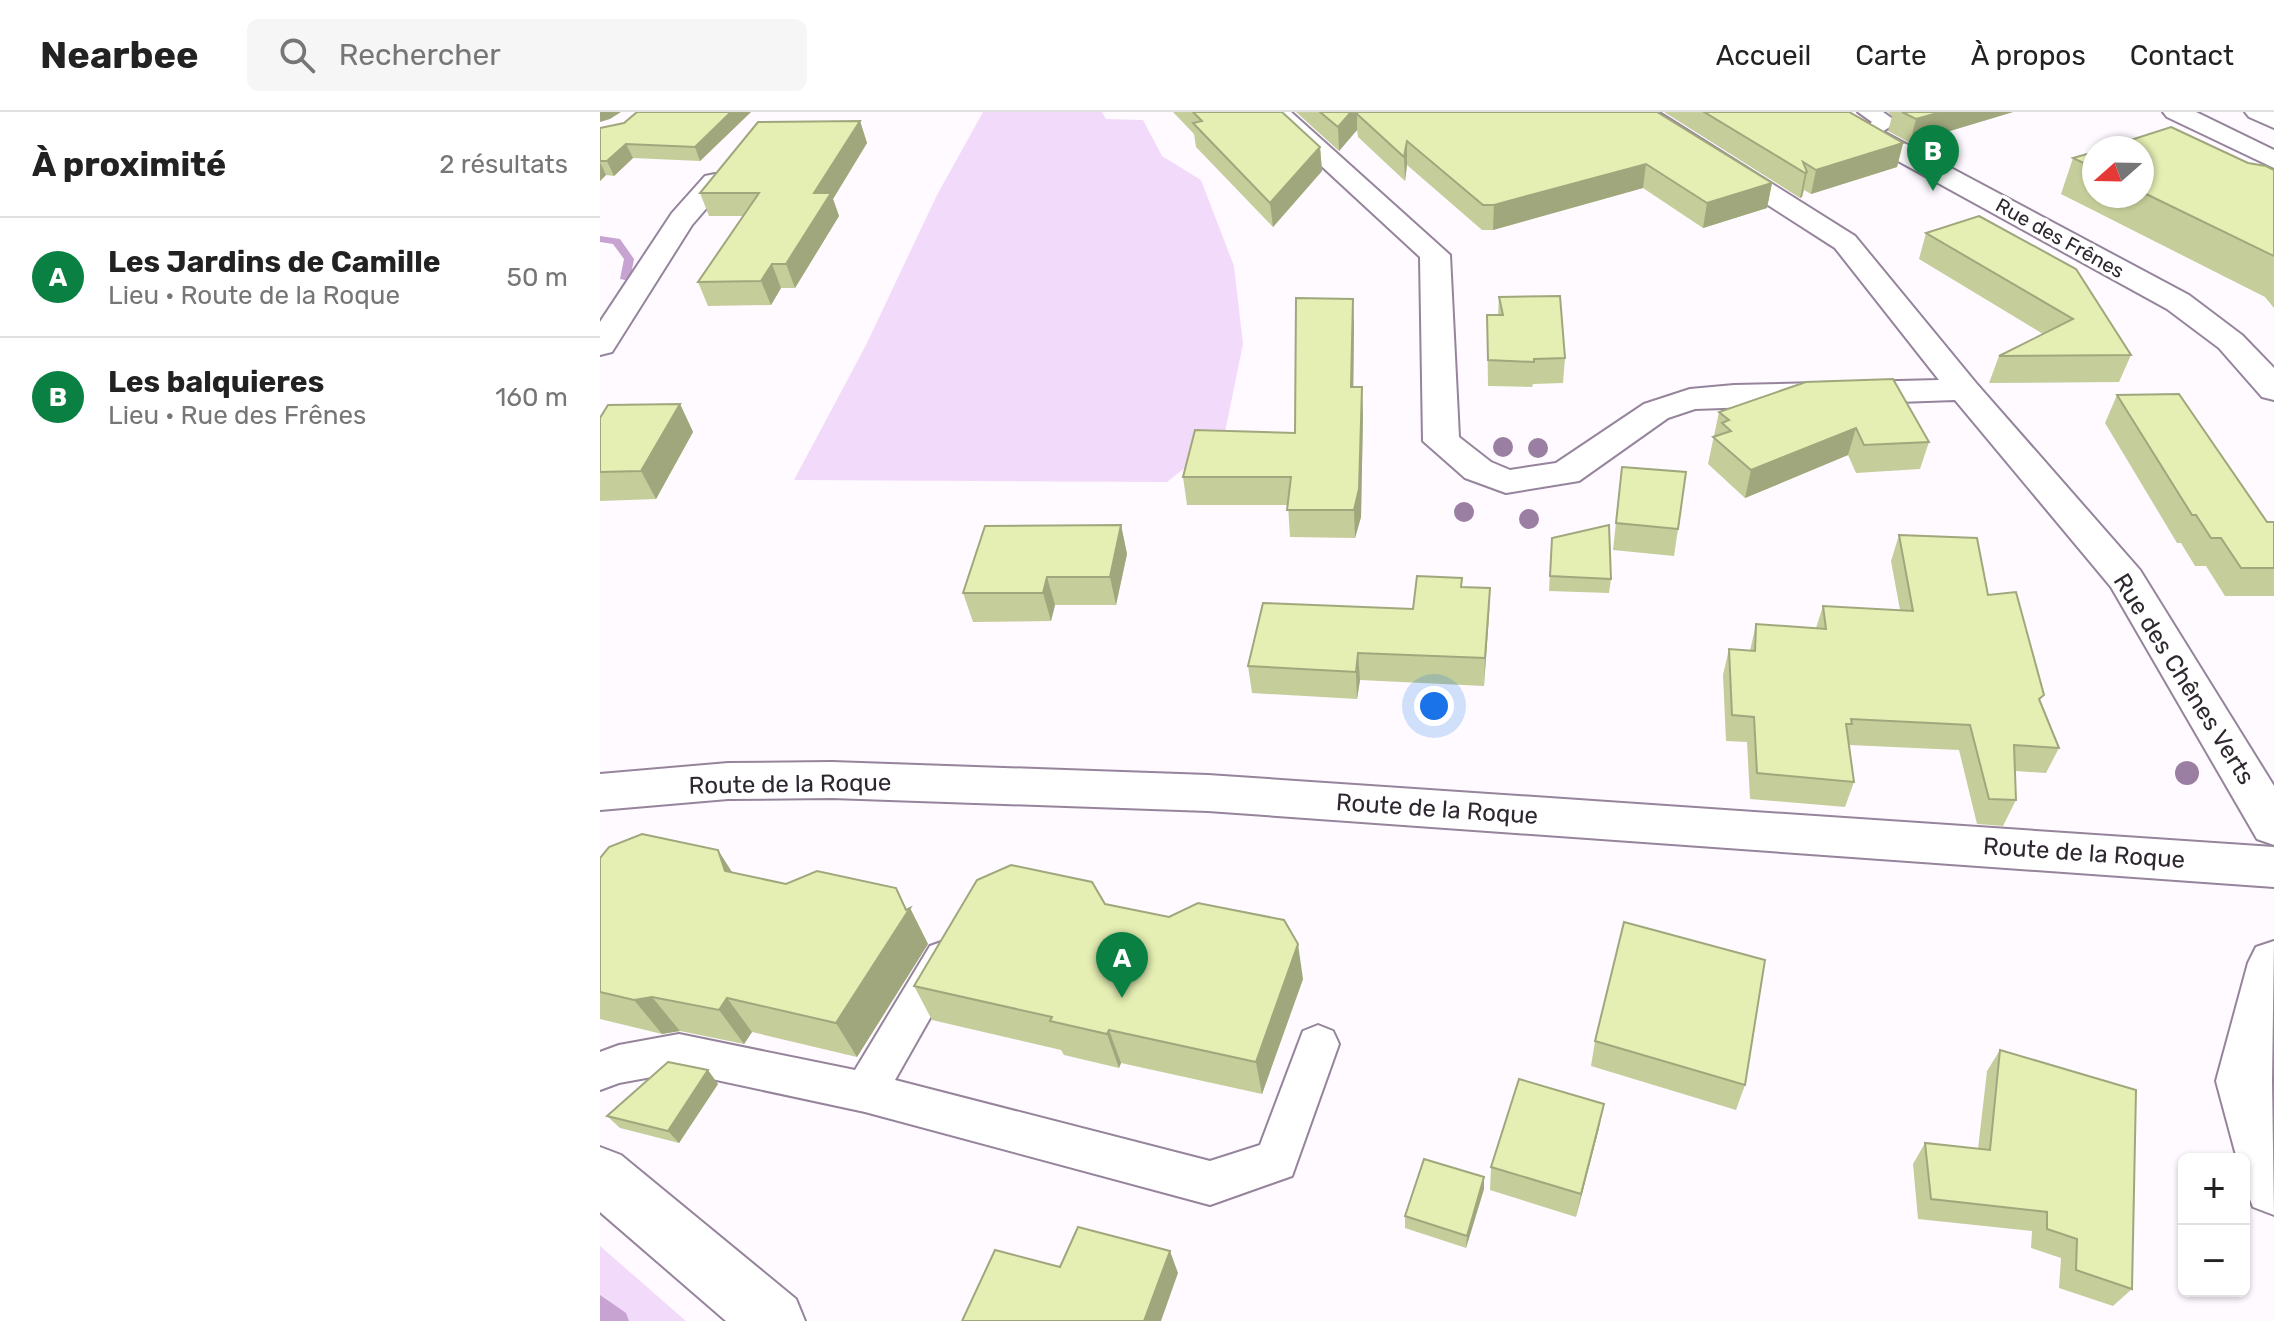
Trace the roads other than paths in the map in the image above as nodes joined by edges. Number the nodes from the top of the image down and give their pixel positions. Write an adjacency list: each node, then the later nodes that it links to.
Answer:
1 (1276, 112): 11 (street)
2 (1640, 112): 11 (street, Rue des Chênes Verts)
3 (1827, 112): 7 (street, Rue des Frênes)
4 (2176, 112): 8 (street)
5 (2258, 112): 6 (street)
6 (2274, 120)
7 (1867, 123): 12 (street, Rue des Frênes)
8 (2274, 160)
9 (715, 182): 10 (street)
10 (600, 345)
11 (1964, 390): 14 (street, Rue des Chênes Verts)
12 (2274, 390)
13 (600, 792): 15 (street, Route de la Roque)
14 (2274, 826)
15 (2274, 867)
16 (960, 932): 21 (lane)
17 (2274, 963): 20 (street)
18 (1318, 1044): 21 (lane)
19 (600, 1071): 21 (lane)
20 (2259, 1086): 23 (street)
21 (865, 1092)
22 (600, 1175): 24 (street)
23 (2274, 1187)
24 (774, 1321)

